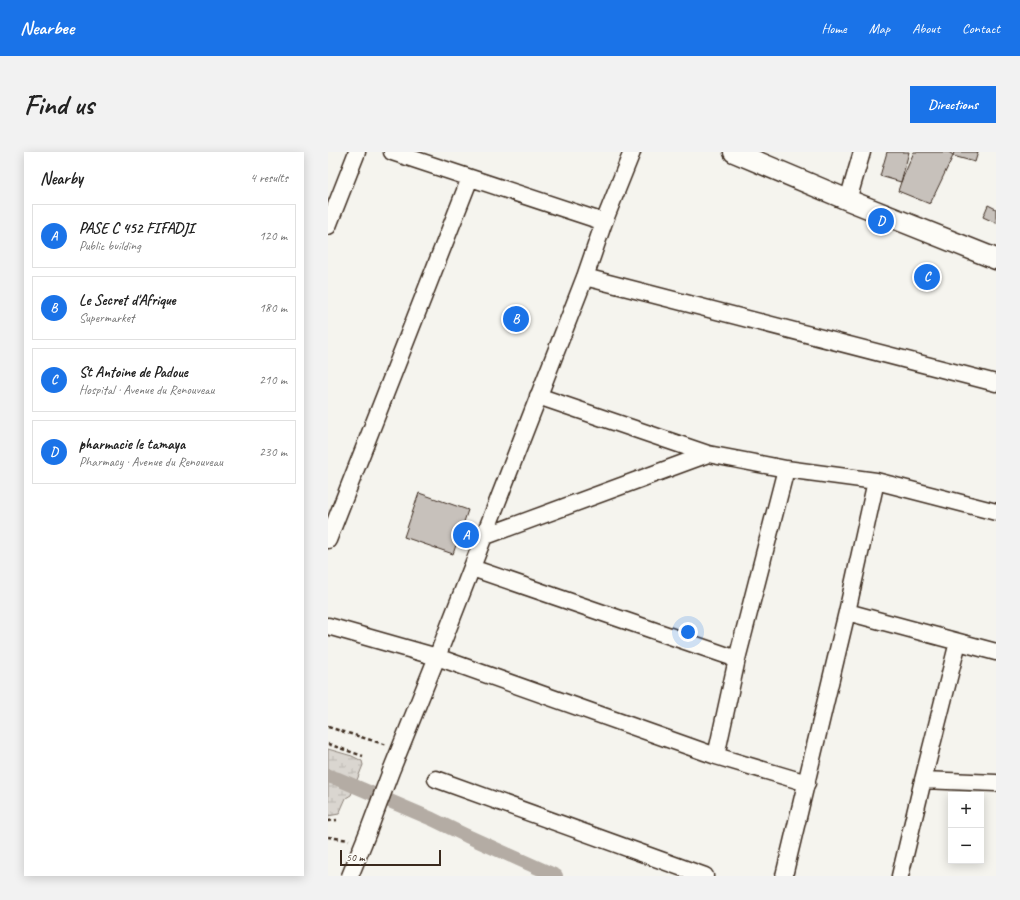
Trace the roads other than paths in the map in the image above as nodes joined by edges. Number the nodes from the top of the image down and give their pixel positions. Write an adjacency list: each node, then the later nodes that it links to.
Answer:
1 (357, 152): 9 (street)
2 (392, 152): 6 (street)
3 (632, 152): 8 (street)
4 (734, 152): 7 (main road)
5 (862, 152): 7 (street)
6 (470, 178): 8 (street); 19 (street)
7 (848, 200): 10 (main road)
8 (604, 222): 11 (street)
9 (328, 226)
10 (996, 259)
11 (585, 277): 12 (street); 13 (street)
12 (996, 383)
13 (538, 396): 14 (street); 18 (street)
14 (708, 454): 15 (street); 18 (street)
15 (786, 469): 16 (street); 26 (street)
16 (876, 481): 17 (street); 21 (street)
17 (996, 512)
18 (484, 537): 20 (street)
19 (328, 540)
20 (472, 568): 25 (street); 26 (street)
21 (848, 612): 23 (street); 30 (street)
22 (328, 626): 25 (street)
23 (958, 642): 24 (street); 29 (street)
24 (996, 652)
25 (437, 657): 27 (street); 32 (street)
26 (738, 660): 27 (street)
27 (716, 756): 30 (street)
28 (436, 779): 33 (street)
29 (923, 780): 31 (street); 35 (street)
30 (807, 783): 34 (street)
31 (996, 783)
32 (350, 876)
33 (705, 876)
34 (784, 876)
35 (900, 876)

